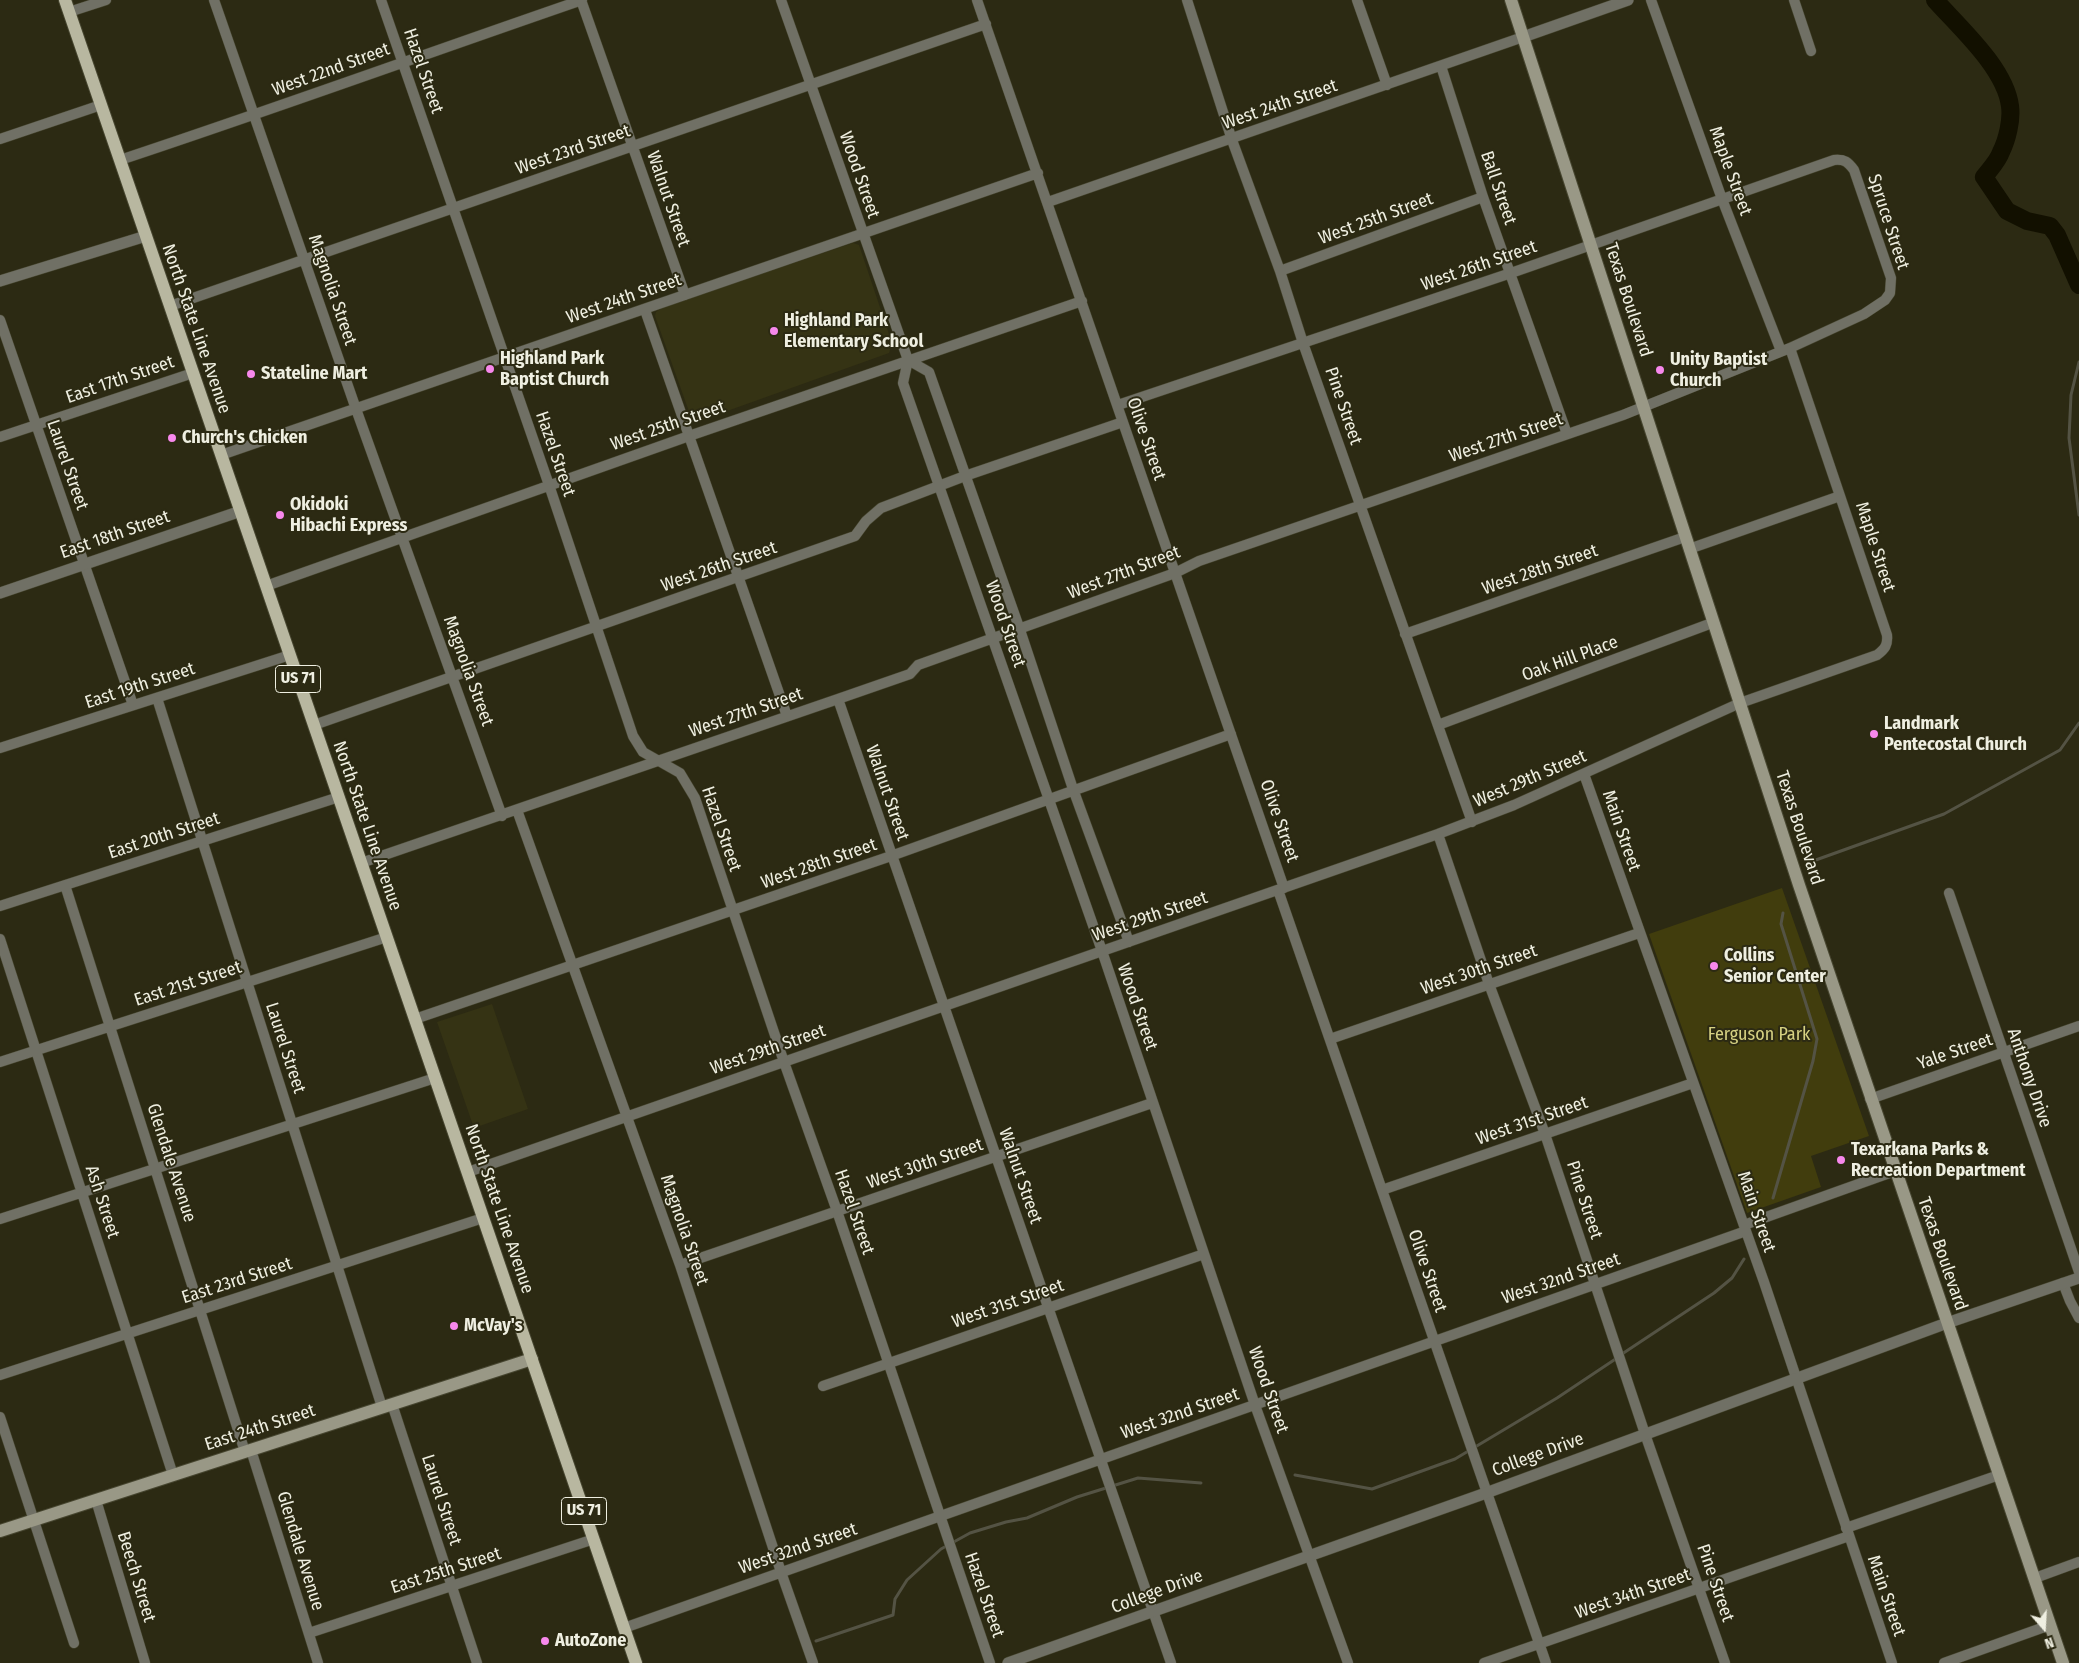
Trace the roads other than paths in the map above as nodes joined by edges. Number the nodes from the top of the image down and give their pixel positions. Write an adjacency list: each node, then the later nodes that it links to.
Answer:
1 (106, 0): 13 (street)
2 (214, 0): 22 (street, Magnolia Street)
3 (381, 0): 17 (street, Hazel Street)
4 (581, 0): 17 (street, West 22nd Street); 25 (street, Walnut Street)
5 (781, 0): 20 (street, Wood Street)
6 (977, 0): 14 (street, Olive Street)
7 (1187, 0): 24 (street, Pine Street)
8 (1357, 0): 19 (street)
9 (1511, 0): 15 (main road, Texas Boulevard)
10 (1628, 0): 15 (street)
11 (1651, 0): 30 (street, Maple Street)
12 (1794, 0): 16 (street)
13 (67, 6): 21 (main road, North State Line Avenue / US 71)
14 (986, 24): 20 (street, West 23rd Street); 28 (street, Olive Street)
15 (1523, 38): 18 (street, West 24th Street); 35 (main road, Texas Boulevard)
16 (1811, 51)
17 (402, 62): 22 (street, West 22nd Street); 32 (street, Hazel Street)
18 (1441, 66): 19 (street, West 24th Street); 29 (street, Ball Street)
19 (1387, 85): 24 (street, West 24th Street)
20 (810, 86): 25 (street, West 23rd Street); 33 (street, Wood Street)
21 (101, 105): 23 (street); 26 (main road, North State Line Avenue / US 71)
22 (254, 115): 26 (street, West 22nd Street); 36 (street, Magnolia Street)
23 (0, 140)
24 (1232, 140): 31 (street, West 24th Street); 37 (street, Pine Street)
25 (633, 147): 32 (street, West 23rd Street); 41 (street, Walnut Street)
26 (120, 160): 34 (main road, North State Line Avenue / US 71)
27 (1849, 162): 30 (street, West 26th Street); 40 (street, Spruce Street)
28 (1038, 173): 31 (street, Olive Street); 33 (street, West 24th Street)
29 (1483, 197): 37 (street, West 25th Street); 38 (street, Ball Street)
30 (1722, 199): 35 (street, West 26th Street); 47 (street, Maple Street)
31 (1048, 202): 42 (street, Olive Street)
32 (453, 209): 36 (street, West 23rd Street); 48 (street, Hazel Street)
33 (862, 233): 41 (street, West 24th Street); 49 (street, Wood Street)
34 (146, 236): 39 (street); 43 (main road, North State Line Avenue / US 71)
35 (1592, 245): 38 (street, West 26th Street); 52 (main road, Texas Boulevard)
36 (305, 260): 43 (street, West 23rd Street); 53 (street, Magnolia Street)
37 (1280, 271): 46 (street, Pine Street)
38 (1511, 273): 46 (street, West 26th Street); 56 (street, Ball Street)
39 (1, 278)
40 (1890, 293): 47 (street, West 27th Street)
41 (685, 295): 44 (street, West 24th Street)
42 (1082, 301): 49 (street, West 25th Street); 51 (street, Olive Street)
43 (170, 306): 50 (main road, North State Line Avenue / US 71)
44 (645, 310): 48 (street, West 24th Street); 57 (street)
45 (0, 320): 55 (street, Laurel Street)
46 (1303, 343): 51 (street, West 26th Street); 64 (street, Pine Street)
47 (1786, 349): 52 (street, West 27th Street); 63 (street, Maple Street)
48 (504, 358): 53 (street, West 24th Street); 61 (street, Hazel Street)
49 (908, 360): 57 (street, West 25th Street); 60 (street, Wood Street); 62 (street, Wood Street)
50 (193, 373): 55 (street, East 17th Street); 59 (main road, North State Line Avenue / US 71)
51 (1118, 405): 54 (street, Olive Street)
52 (1644, 406): 56 (street, West 27th Street); 67 (main road, Texas Boulevard)
53 (356, 409): 59 (street, West 24th Street); 66 (street, Magnolia Street)
54 (1123, 422): 60 (street, West 26th Street); 69 (street, Olive Street)
55 (36, 425): 58 (street, East 17th Street); 68 (street, Laurel Street)
56 (1566, 434): 64 (street, West 27th Street)
57 (689, 436): 61 (street, West 25th Street); 70 (street)
58 (0, 437)
59 (221, 455): 65 (main road, North State Line Avenue / US 71)
60 (965, 476): 62 (street, West 26th Street); 75 (street, Wood Street)
61 (549, 485): 66 (street, West 25th Street); 74 (street, Hazel Street)
62 (940, 485): 70 (street, West 26th Street); 77 (street, Wood Street)
63 (1840, 496): 67 (street, West 28th Street); 79 (street, Maple Street)
64 (1360, 506): 69 (street, West 27th Street); 76 (street, Pine Street)
65 (240, 511): 68 (street, East 18th Street); 71 (main road, North State Line Avenue / US 71)
66 (403, 537): 71 (street, West 25th Street); 80 (street, Magnolia Street)
67 (1687, 543): 73 (main road, Texas Boulevard); 76 (street, West 28th Street)
68 (84, 564): 72 (street, East 18th Street); 84 (street, Laurel Street)
69 (1175, 573): 75 (street, West 27th Street); 88 (street, Olive Street)
70 (739, 577): 74 (street, West 26th Street); 85 (street)
71 (266, 586): 78 (main road, North State Line Avenue / US 71)
72 (0, 594)
73 (1712, 623): 83 (main road, Texas Boulevard); 87 (street, Oak Hill Place)
74 (597, 626): 80 (street, West 26th Street); 90 (street, Hazel Street)
75 (1020, 630): 77 (street, West 27th Street); 92 (street, Wood Street)
76 (1405, 634): 87 (street, Pine Street)
77 (993, 639): 82 (street, West 27th Street); 94 (street, Wood Street)
78 (290, 655): 81 (street, East 19th Street); 86 (main road, North State Line Avenue / US 71)
79 (1834, 668): 83 (street, West 29th Street)
80 (452, 676): 86 (street, West 26th Street); 96 (street, Magnolia Street)
81 (157, 698): 84 (street, East 19th Street); 99 (street, Laurel Street)
82 (838, 699): 85 (street, West 27th Street); 100 (street, Walnut Street)
83 (1740, 703): 91 (street, West 29th Street); 126 (main road, Texas Boulevard)
84 (133, 705): 89 (street, East 19th Street)
85 (788, 716): 90 (street, West 27th Street)
86 (314, 725): 93 (main road, North State Line Avenue / US 71)
87 (1438, 725): 97 (street, Pine Street)
88 (1231, 734): 92 (street, West 28th Street); 103 (street, Olive Street)
89 (0, 748)
90 (660, 760): 95 (street, West 27th Street); 106 (street, Hazel Street)
91 (1584, 774): 97 (street, West 29th Street); 107 (street, Main Street)
92 (1073, 789): 94 (street, West 28th Street); 110 (street, Wood Street)
93 (339, 797): 99 (street, East 20th Street); 101 (main road, North State Line Avenue / US 71)
94 (1049, 798): 100 (street, West 28th Street); 111 (street, Wood Street)
95 (518, 810): 96 (street, West 27th Street); 112 (street, Magnolia Street)
96 (502, 816): 101 (street, West 27th Street)
97 (1472, 822): 98 (street, West 29th Street)
98 (1438, 834): 103 (street, West 29th Street); 114 (street, Pine Street)
99 (202, 841): 102 (street, East 20th Street); 113 (street, Laurel Street)
100 (892, 856): 106 (street, West 28th Street); 115 (street, Walnut Street)
101 (361, 863): 108 (main road, North State Line Avenue / US 71)
102 (65, 885): 105 (street, East 20th Street); 117 (street, Glendale Avenue)
103 (1281, 889): 110 (street, West 29th Street); 119 (street, Olive Street)
104 (1949, 893): 121 (street, Anthony Drive)
105 (0, 906)
106 (732, 910): 112 (street, West 28th Street); 123 (street, Hazel Street)
107 (1639, 932): 114 (street, West 30th Street); 125 (street, Main Street)
108 (387, 938): 113 (street, East 21st Street); 116 (main road, North State Line Avenue / US 71)
109 (0, 939): 120 (street, Ash Street)
110 (1129, 942): 111 (street, West 29th Street)
111 (1102, 951): 115 (street, West 29th Street); 127 (street, Wood Street)
112 (572, 966): 116 (street, West 28th Street); 128 (street, Magnolia Street)
113 (247, 982): 117 (street, East 21st Street); 129 (street, Laurel Street)
114 (1489, 984): 119 (street, West 30th Street); 130 (street, Pine Street)
115 (944, 1006): 123 (street, West 29th Street); 131 (street, Walnut Street)
116 (415, 1019): 124 (main road, North State Line Avenue / US 71)
117 (110, 1026): 120 (street, East 21st Street); 132 (street, Glendale Avenue)
118 (2079, 1026): 121 (street, Yale Street)
119 (1330, 1039): 135 (street, Olive Street)
120 (36, 1050): 122 (street, East 21st Street); 136 (street, Ash Street)
121 (2003, 1053): 126 (street, Yale Street); 144 (street, Anthony Drive)
122 (0, 1062)
123 (784, 1062): 128 (street, West 29th Street); 137 (street, Hazel Street)
124 (435, 1078): 129 (street); 134 (main road, North State Line Avenue / US 71)
125 (1693, 1082): 130 (street, West 31st Street); 140 (street, Main Street)
126 (1870, 1099): 133 (main road, Texas Boulevard)
127 (1152, 1103): 131 (street, West 30th Street); 141 (street, Wood Street)
128 (627, 1117): 134 (street, West 29th Street); 142 (street, Magnolia Street)
129 (292, 1124): 132 (street); 143 (street, Laurel Street)
130 (1545, 1134): 135 (street, West 31st Street); 147 (street, Pine Street)
131 (997, 1156): 137 (street, West 30th Street); 148 (street, Walnut Street)
132 (155, 1169): 136 (street); 149 (street, Glendale Avenue)
133 (1895, 1171): 140 (street, West 32nd Street); 151 (main road, Texas Boulevard)
134 (468, 1172): 138 (main road, North State Line Avenue / US 71)
135 (1382, 1190): 153 (street, Olive Street)
136 (82, 1193): 139 (street); 152 (street, Ash Street)
137 (837, 1211): 142 (street, West 30th Street); 155 (street, Hazel Street)
138 (484, 1218): 143 (street, East 23rd Street); 154 (main road, North State Line Avenue / US 71)
139 (0, 1219)
140 (1745, 1228): 147 (street, West 32nd Street); 157 (street, Main Street)
141 (1204, 1254): 148 (street, West 31st Street); 159 (street, Wood Street)
142 (680, 1265): 176 (street, Magnolia Street)
143 (337, 1266): 149 (street, East 23rd Street); 160 (street, Laurel Street)
144 (2079, 1272)
145 (2079, 1278): 146 (street, College Drive)
146 (2063, 1283): 150 (street); 151 (street, College Drive)
147 (1594, 1285): 153 (street, West 32nd Street); 162 (street, Pine Street)
148 (1048, 1307): 155 (street, West 31st Street); 164 (street, Walnut Street)
149 (200, 1310): 152 (street, East 23rd Street); 163 (street, Glendale Avenue)
150 (2079, 1318)
151 (1947, 1323): 157 (street, College Drive); 165 (main road, Texas Boulevard)
152 (127, 1334): 156 (street, East 23rd Street); 166 (street, Ash Street)
153 (1434, 1341): 159 (street, West 32nd Street); 167 (street, Olive Street)
154 (532, 1359): 160 (main road, East 24th Street); 173 (main road, North State Line Avenue / US 71)
155 (888, 1364): 158 (street, West 31st Street); 169 (street, Hazel Street)
156 (0, 1375)
157 (1797, 1378): 162 (street, College Drive); 172 (street, Main Street)
158 (823, 1386)
159 (1255, 1405): 164 (street, West 32nd Street); 174 (street, Wood Street)
160 (387, 1406): 163 (main road, East 24th Street); 178 (street, Laurel Street)
161 (0, 1416): 170 (street)
162 (1645, 1434): 167 (street, College Drive); 179 (street, Pine Street)
163 (248, 1451): 166 (main road, East 24th Street); 183 (street, Glendale Avenue)
164 (1101, 1459): 169 (street, West 32nd Street); 180 (street, Walnut Street)
165 (1999, 1474): 172 (street, West 34th Street); 177 (main road, Texas Boulevard)
166 (173, 1475): 168 (main road, East 24th Street)
167 (1486, 1493): 174 (street, College Drive); 185 (street, Olive Street)
168 (96, 1500): 170 (main road, East 24th Street); 186 (street, Beech Street)
169 (940, 1516): 176 (street, West 32nd Street); 191 (street, Hazel Street)
170 (34, 1520): 171 (main road, East 24th Street); 184 (street)
171 (0, 1531)
172 (1847, 1532): 179 (street, West 34th Street); 198 (street, Main Street)
173 (594, 1539): 178 (street, East 25th Street); 182 (main road, North State Line Avenue / US 71)
174 (1310, 1556): 180 (street, College Drive); 194 (street, Wood Street)
175 (2079, 1562): 177 (street)
176 (781, 1572): 182 (street, West 32nd Street); 190 (street, Magnolia Street)
177 (2035, 1578): 181 (main road, Texas Boulevard)
178 (452, 1586): 183 (street, East 25th Street); 188 (street, Laurel Street)
179 (1700, 1588): 185 (street, West 34th Street); 197 (street, Pine Street)
180 (1152, 1612): 192 (street, College Drive); 193 (street, Walnut Street)
181 (2050, 1625): 199 (street); 200 (main road, Texas Boulevard)
182 (624, 1628): 189 (main road, North State Line Avenue / US 71)
183 (309, 1633): 187 (street, Glendale Avenue)
184 (74, 1643)
185 (1540, 1644): 195 (street, West 34th Street); 196 (street, Olive Street)
186 (145, 1663)
187 (318, 1663)
188 (477, 1663)
189 (636, 1663)
190 (813, 1663)
191 (990, 1663)
192 (1008, 1663)
193 (1170, 1663)
194 (1348, 1663)
195 (1484, 1663)
196 (1546, 1663)
197 (1725, 1663)
198 (1892, 1663)
199 (1944, 1663)
200 (2063, 1663)

